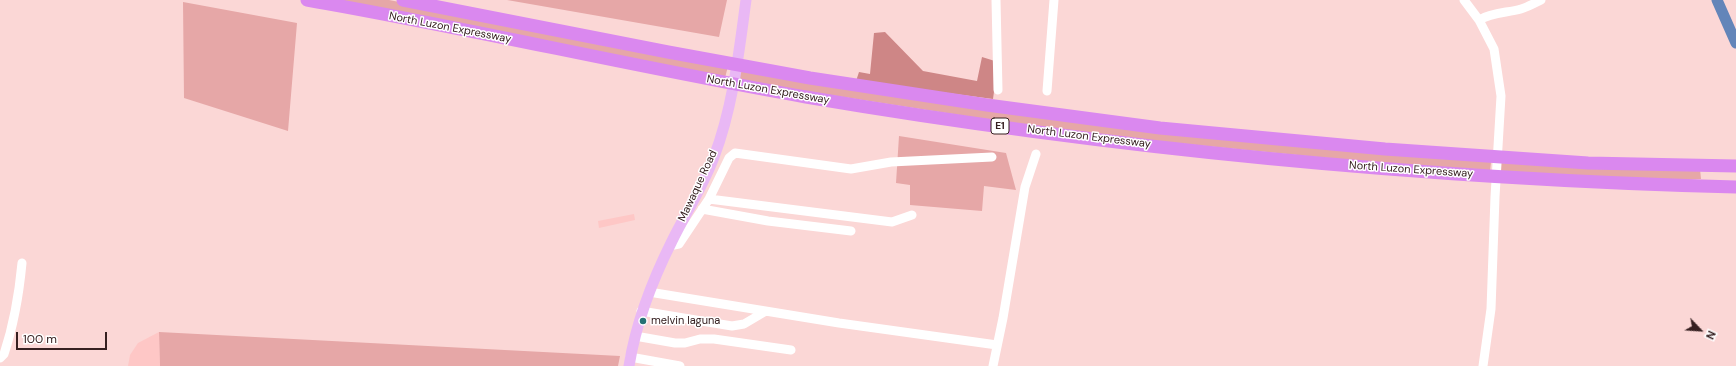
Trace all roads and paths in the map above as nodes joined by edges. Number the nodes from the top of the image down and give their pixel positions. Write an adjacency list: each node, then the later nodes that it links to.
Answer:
1 (307, 0): 14 (highway, North Luzon Expressway / E1)
2 (403, 0): 13 (highway, North Luzon Expressway / E1)
3 (746, 0): 19 (main road, Mawaque Road)
4 (996, 0): 9 (street)
5 (1054, 0): 10 (street)
6 (1464, 0): 8 (street)
7 (1541, 0): 8 (street)
8 (1479, 20): 31 (street)
9 (998, 90)
10 (1047, 91)
11 (1036, 154): 25 (street)
12 (992, 157): 15 (street)
13 (1736, 166)
14 (1736, 187)
15 (709, 199): 16 (street); 17 (street)
16 (702, 209): 18 (street); 19 (street)
17 (912, 216)
18 (851, 231)
19 (671, 243): 21 (main road, Mawaque Road)
20 (22, 263): 27 (street)
21 (649, 292): 22 (main road, Mawaque Road); 23 (street)
22 (641, 311): 23 (street); 24 (main road, Mawaque Road)
23 (766, 311): 25 (street)
24 (635, 336): 26 (street); 28 (main road, Mawaque Road)
25 (997, 345): 30 (street)
26 (791, 350)
27 (0, 358)
28 (629, 362): 29 (street)
29 (680, 366)
30 (993, 366)
31 (1483, 366)

